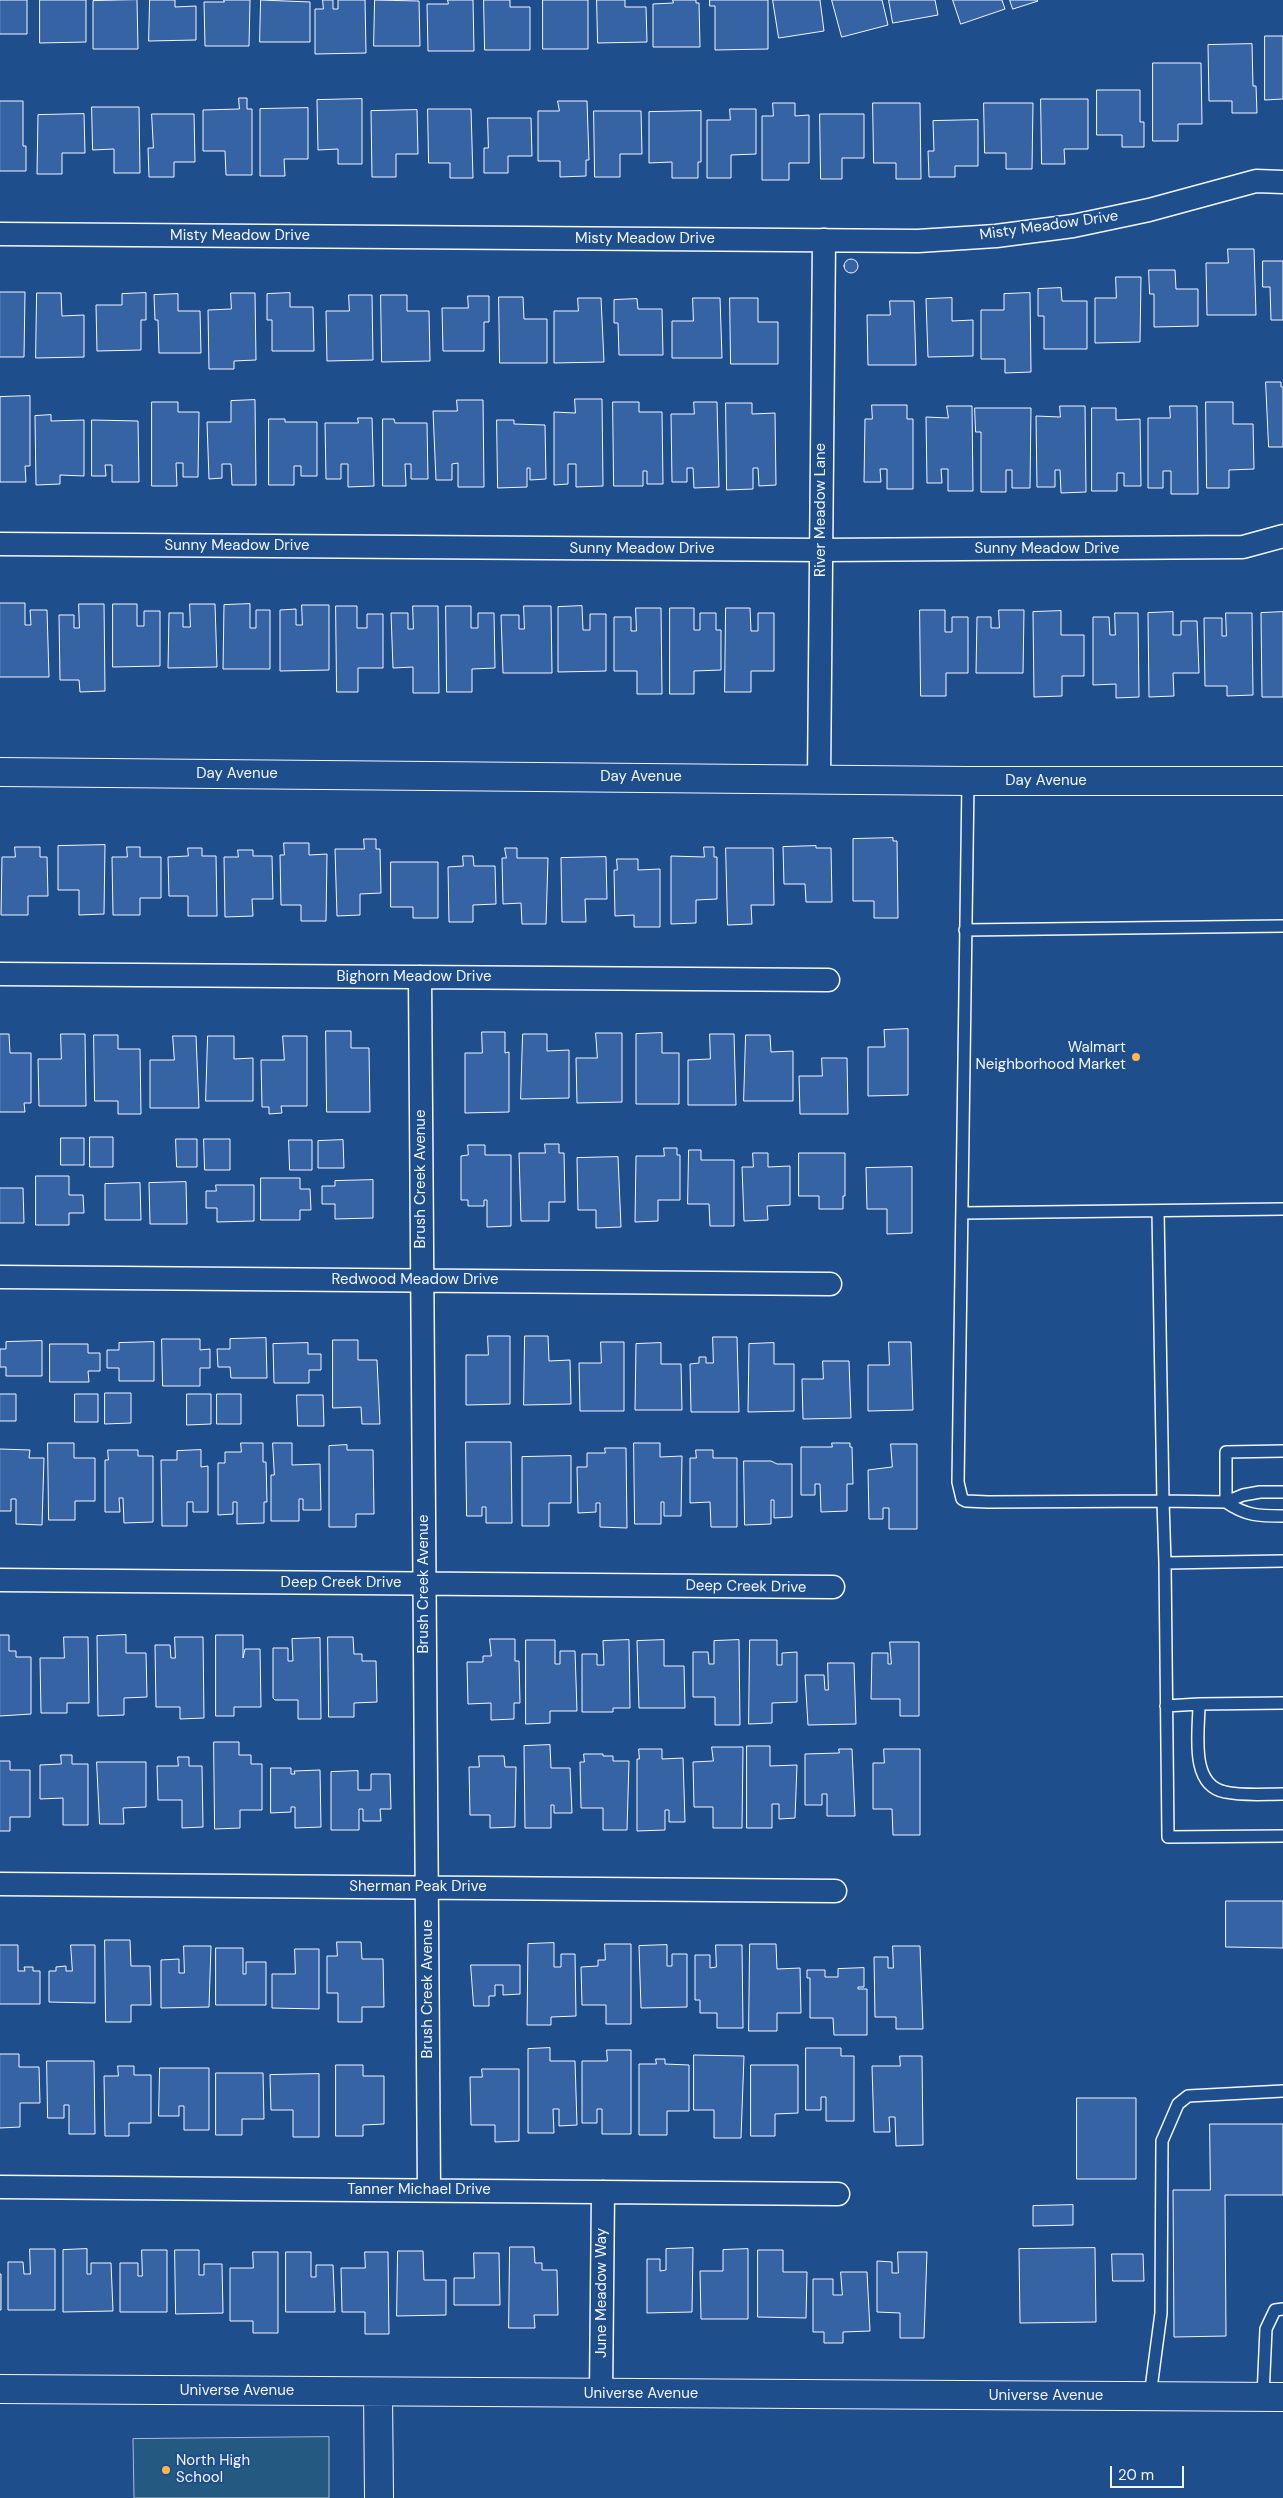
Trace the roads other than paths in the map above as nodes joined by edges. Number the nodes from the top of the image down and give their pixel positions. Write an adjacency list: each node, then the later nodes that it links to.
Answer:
1 (1283, 182): 3 (street, Misty Meadow Drive)
2 (0, 234): 3 (street, Misty Meadow Drive)
3 (824, 240): 6 (street, River Meadow Lane)
4 (1283, 536): 6 (street, Sunny Meadow Drive)
5 (0, 544): 6 (street, Sunny Meadow Drive)
6 (821, 550): 8 (street, River Meadow Lane)
7 (0, 772): 8 (street, Day Avenue)
8 (819, 779): 9 (street, Day Avenue)
9 (968, 781): 10 (street, Day Avenue); 12 (lane)
10 (1283, 781)
11 (1283, 926): 12 (lane)
12 (965, 930): 18 (lane)
13 (0, 974): 14 (street, Bighorn Meadow Drive)
14 (420, 977): 15 (street, Bighorn Meadow Drive); 20 (street, Brush Creek Avenue)
15 (828, 980)
16 (1283, 1209): 17 (lane)
17 (1158, 1210): 18 (lane); 24 (lane)
18 (964, 1213): 24 (lane)
19 (0, 1277): 20 (street, Redwood Meadow Drive)
20 (422, 1280): 21 (street, Redwood Meadow Drive); 30 (street, Brush Creek Avenue)
21 (830, 1284)
22 (1283, 1451): 25 (lane)
23 (1283, 1492): 25 (lane)
24 (1163, 1502): 25 (lane); 28 (lane)
25 (1226, 1502): 26 (lane)
26 (1283, 1516)
27 (1283, 1561): 28 (lane)
28 (1165, 1563): 34 (lane)
29 (0, 1580): 30 (street, Deep Creek Drive)
30 (424, 1584): 31 (street, Deep Creek Drive); 38 (street, Brush Creek Avenue)
31 (833, 1588)
32 (1283, 1703): 33 (lane)
33 (1199, 1704): 34 (lane); 35 (lane)
34 (1166, 1706): 36 (lane)
35 (1283, 1794)
36 (1283, 1836)
37 (0, 1884): 38 (street, Sherman Peak Drive)
38 (427, 1887): 39 (street, Sherman Peak Drive); 42 (street, Brush Creek Avenue)
39 (835, 1890)
40 (1283, 2091): 49 (lane)
41 (0, 2187): 42 (street, Tanner Michael Drive)
42 (429, 2190): 43 (street, Tanner Michael Drive)
43 (603, 2192): 44 (street, Tanner Michael Drive); 48 (street, June Meadow Way)
44 (838, 2194)
45 (1283, 2309): 50 (lane)
46 (0, 2389): 47 (street, Universe Avenue)
47 (378, 2392): 48 (street, Universe Avenue); 51 (street)
48 (601, 2394): 49 (street, Universe Avenue)
49 (1150, 2396): 50 (street, Universe Avenue)
50 (1273, 2397)
51 (379, 2498)

